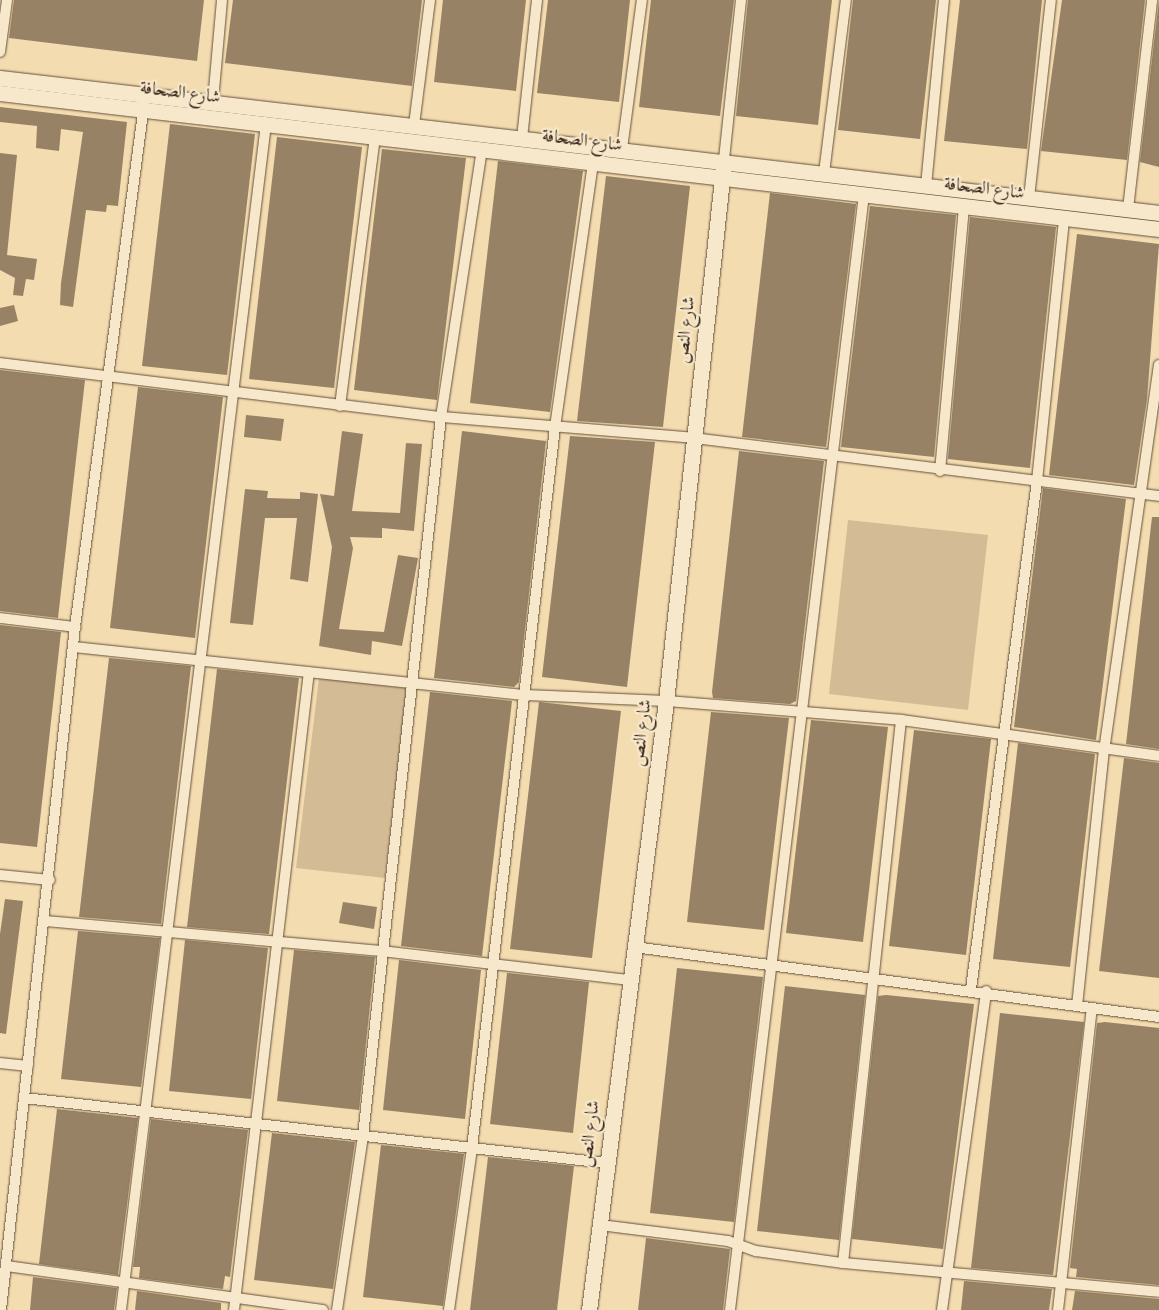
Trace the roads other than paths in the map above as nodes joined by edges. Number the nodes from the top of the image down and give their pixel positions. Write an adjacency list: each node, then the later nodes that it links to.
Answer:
1 (7, 0): 11 (street)
2 (222, 0): 15 (street)
3 (430, 0): 17 (street)
4 (537, 0): 19 (street)
5 (642, 0): 21 (street)
6 (741, 0): 22 (street)
7 (846, 0): 24 (street)
8 (944, 0): 26 (street)
9 (1051, 0): 28 (street)
10 (1152, 0): 30 (street)
11 (0, 52)
12 (0, 78): 14 (main road, شارع الصحافة)
13 (0, 93): 14 (main road, شارع الصحافة)
14 (144, 101): 15 (main road, شارع الصحافة); 16 (main road, شارع الصحافة); 36 (street)
15 (213, 101): 17 (main road, شارع الصحافة)
16 (266, 124): 18 (main road, شارع الصحافة); 37 (street)
17 (414, 125): 19 (main road, شارع الصحافة)
18 (375, 135): 20 (main road, شارع الصحافة); 38 (street)
19 (522, 138): 21 (main road, شارع الصحافة)
20 (482, 148): 23 (main road, شارع الصحافة); 39 (street)
21 (622, 149): 22 (main road, شارع الصحافة)
22 (724, 159): 24 (main road, شارع الصحافة); 25 (main road, شارع النص)
23 (593, 162): 25 (main road, شارع الصحافة); 40 (street)
24 (824, 173): 26 (main road, شارع الصحافة)
25 (723, 178): 27 (main road, شارع الصحافة); 41 (main road, شارع النص)
26 (926, 186): 28 (main road, شارع الصحافة)
27 (864, 195): 29 (main road, شارع الصحافة); 42 (street)
28 (1029, 198): 30 (main road, شارع الصحافة)
29 (964, 207): 32 (main road, شارع الصحافة); 43 (street)
30 (1128, 209): 31 (main road, شارع الصحافة)
31 (1159, 213)
32 (1064, 219): 33 (main road, شارع الصحافة); 44 (street)
33 (1159, 229)
34 (0, 364): 36 (street)
35 (1159, 364): 45 (street)
36 (106, 378): 37 (street); 48 (street)
37 (233, 392): 38 (street); 50 (street)
38 (340, 406): 39 (street)
39 (441, 417): 40 (street); 52 (street)
40 (555, 427): 41 (street); 53 (street)
41 (694, 438): 42 (street); 54 (main road, شارع النص)
42 (831, 458): 43 (street); 55 (street)
43 (940, 471): 44 (street)
44 (1037, 481): 45 (street); 57 (street)
45 (1143, 494): 46 (street); 58 (street)
46 (1159, 496)
47 (0, 618): 48 (street)
48 (76, 627): 49 (street)
49 (74, 647): 50 (street); 61 (street)
50 (199, 662): 51 (street); 63 (street)
51 (309, 672): 52 (street); 64 (street)
52 (412, 681): 53 (street); 66 (street)
53 (525, 695): 54 (street); 68 (street)
54 (666, 701): 55 (street); 65 (main road, شارع النص)
55 (802, 711): 56 (street); 67 (street)
56 (901, 720): 57 (street); 69 (street)
57 (1003, 733): 58 (street); 71 (street)
58 (1104, 750): 59 (street); 73 (street)
59 (1159, 756)
60 (0, 876): 61 (street)
61 (50, 880): 62 (street)
62 (45, 922): 63 (street); 77 (street)
63 (169, 931): 64 (street); 79 (street)
64 (278, 941): 66 (street); 80 (street)
65 (634, 947): 67 (street); 70 (main road, شارع النص)
66 (382, 951): 68 (street); 81 (street)
67 (769, 963): 69 (street); 85 (street)
68 (492, 964): 70 (street); 82 (street)
69 (874, 976): 71 (street); 87 (street)
70 (629, 980): 83 (main road, شارع النص)
71 (971, 989): 72 (street)
72 (986, 991): 73 (street); 89 (street)
73 (1077, 1006): 74 (street)
74 (1092, 1008): 75 (street); 91 (street)
75 (1159, 1017)
76 (0, 1063): 77 (street)
77 (28, 1066): 78 (street)
78 (24, 1098): 79 (street); 86 (street)
79 (147, 1110): 80 (street); 90 (street)
80 (258, 1121): 81 (street); 93 (street)
81 (363, 1136): 82 (street); 98 (street)
82 (472, 1148): 83 (street); 99 (street)
83 (606, 1163): 84 (main road, شارع النص)
84 (600, 1226): 85 (street); 100 (main road, شارع النص)
85 (737, 1244): 87 (street); 101 (street)
86 (4, 1252): 88 (street)
87 (843, 1263): 89 (street)
88 (6, 1266): 90 (street); 94 (street)
89 (946, 1271): 91 (street); 102 (street)
90 (124, 1281): 93 (street); 95 (street)
91 (1062, 1281): 92 (street); 103 (street)
92 (1159, 1292)
93 (236, 1296): 96 (street); 97 (street)
94 (0, 1310)
95 (121, 1310)
96 (234, 1310)
97 (323, 1310)
98 (337, 1310)
99 (449, 1310)
100 (589, 1310)
101 (730, 1310)
102 (942, 1310)
103 (1058, 1310)

